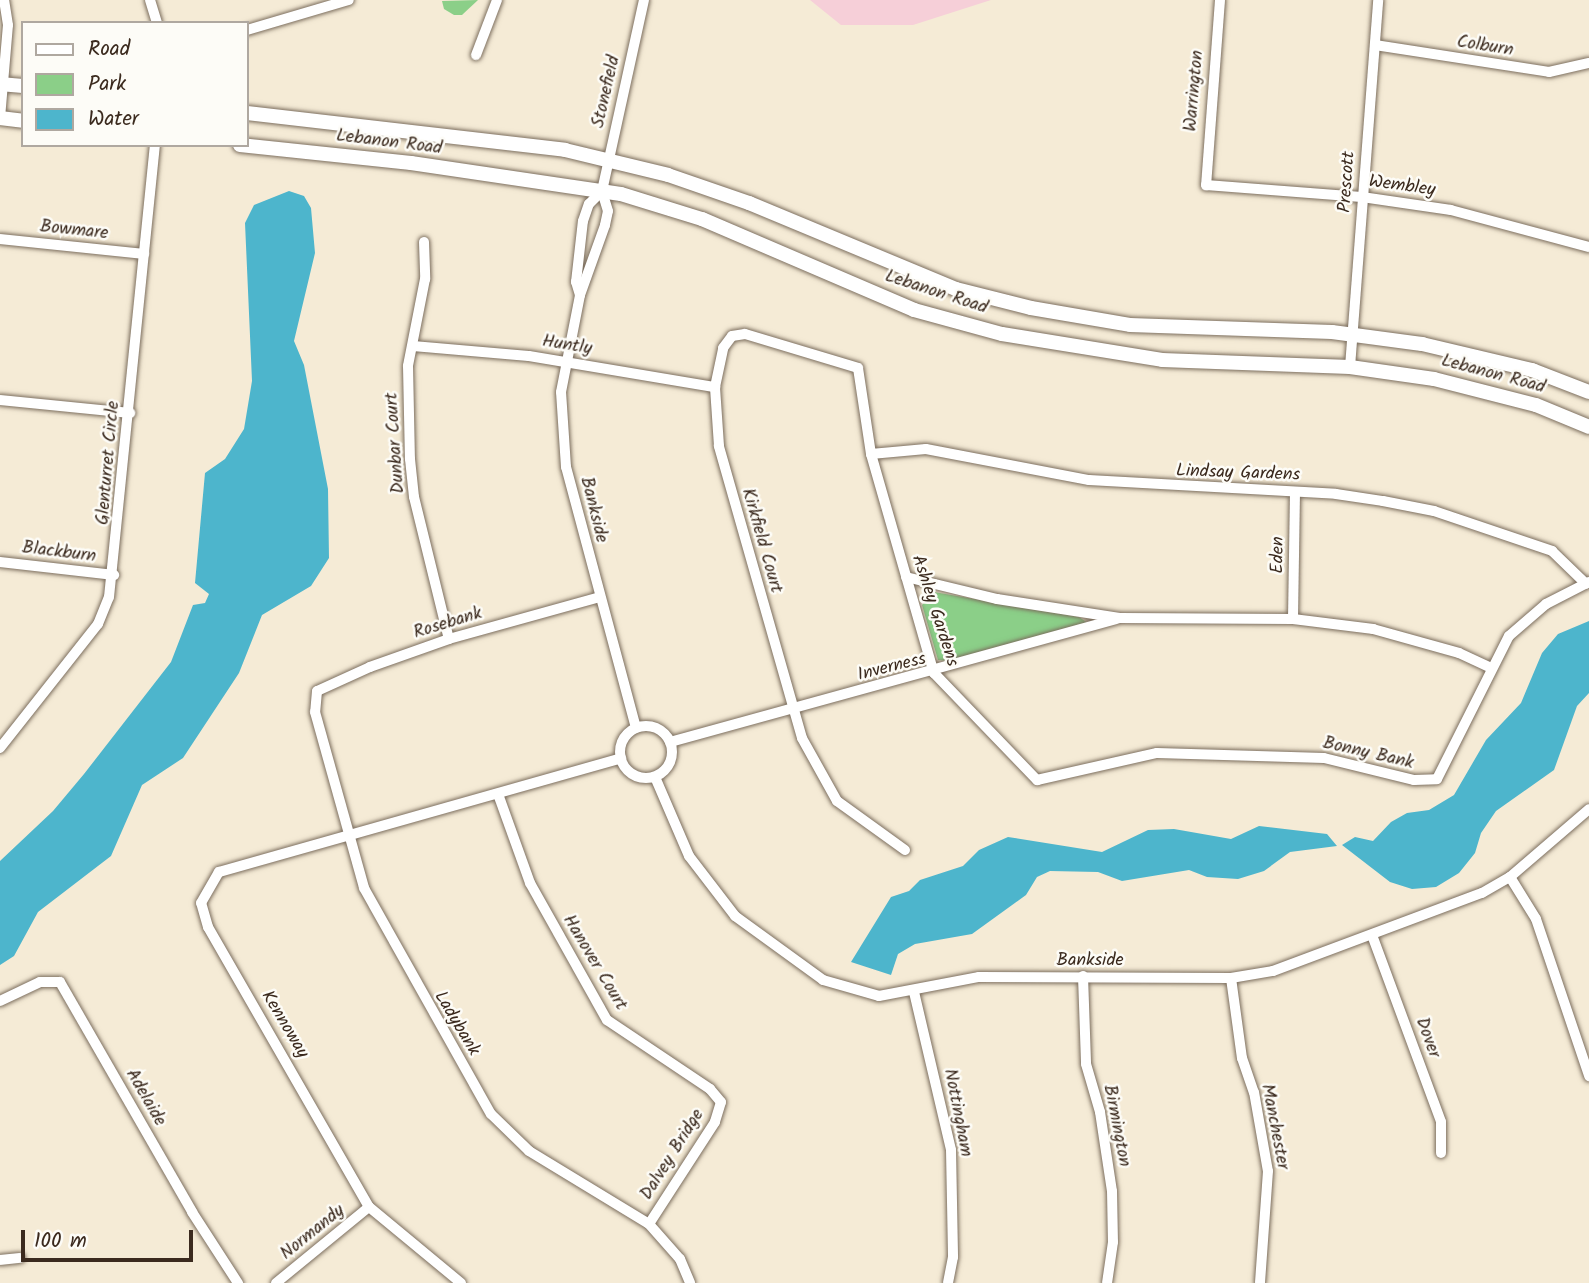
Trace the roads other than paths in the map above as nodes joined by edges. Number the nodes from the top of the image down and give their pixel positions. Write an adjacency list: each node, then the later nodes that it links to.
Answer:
1 (4, 0): 13 (street)
2 (150, 0): 8 (street)
3 (349, 0): 9 (street)
4 (497, 0): 11 (street)
5 (644, 0): 20 (street, Stonefield)
6 (1220, 0): 21 (street, Warrington)
7 (1378, 0): 10 (street, Prescott)
8 (156, 21)
9 (248, 30)
10 (1375, 45): 12 (street, Colburn); 23 (street, Prescott)
11 (476, 55)
12 (1589, 63)
13 (2, 84): 14 (main road); 16 (street)
14 (21, 86)
15 (248, 113): 20 (main road, Lebanon Road)
16 (0, 118): 17 (main road)
17 (21, 121)
18 (248, 146): 22 (main road, Lebanon Road)
19 (155, 147): 27 (street, Glenturret Circle)
20 (608, 160): 22 (street, Stonefield); 29 (main road, Lebanon Road)
21 (1206, 185): 23 (street, Wembley)
22 (602, 191): 28 (street, Bankside); 28 (street, Bankside); 32 (main road, Lebanon Road)
23 (1362, 197): 26 (street, Wembley); 29 (street, Prescott)
24 (0, 239): 27 (street, Bowmare)
25 (424, 242): 30 (street, Dunbar Court)
26 (1589, 247)
27 (144, 254): 37 (street, Glenturret Circle)
28 (580, 295): 31 (street, Bankside)
29 (1354, 334): 32 (street, Prescott); 35 (main road, Lebanon Road)
30 (413, 346): 31 (street, Huntly); 48 (street, Dunbar Court)
31 (564, 362): 34 (street, Huntly); 45 (street, Bankside)
32 (1350, 367): 38 (main road, Lebanon Road)
33 (862, 376): 34 (street, Kirkfield Court); 39 (street, Ashley Gardens)
34 (715, 387): 52 (street, Kirkfield Court)
35 (1589, 392)
36 (0, 400): 37 (street)
37 (130, 413): 42 (street, Glenturret Circle)
38 (1589, 427)
39 (871, 454): 40 (street, Lindsay Gardens); 43 (street, Ashley Gardens)
40 (1294, 492): 44 (street, Lindsay Gardens); 47 (street, Eden)
41 (0, 562): 42 (street, Blackburn)
42 (114, 575): 55 (street, Glenturret Circle)
43 (906, 578): 46 (street, Inverness); 50 (street, Ashley Gardens)
44 (1588, 583): 49 (street, Bonny Bank)
45 (600, 597): 48 (street, Rosebank); 53 (street, Bankside)
46 (1119, 618): 47 (street, Inverness); 50 (street, Inverness)
47 (1293, 619): 49 (street, Inverness)
48 (449, 639): 51 (street, Rosebank)
49 (1491, 668): 58 (street, Bonny Bank)
50 (934, 673): 52 (street, Inverness); 58 (street, Ashley Gardens)
51 (315, 698): 61 (street, Ladybank)
52 (793, 709): 54 (street, Inverness); 62 (street, Kirkfield Court)
53 (636, 728): 54 (street); 56 (street)
54 (670, 742): 57 (street)
55 (0, 748)
56 (621, 758): 57 (street); 59 (street)
57 (654, 777): 67 (street, Bankside)
58 (1037, 780)
59 (498, 794): 61 (street); 70 (street, Hanover Court)
60 (1589, 809): 63 (street, Bankside)
61 (349, 836): 72 (street, Kennoway); 73 (street, Ladybank)
62 (905, 850)
63 (1510, 877): 64 (street, Bankside); 69 (street)
64 (1372, 935): 66 (street, Bankside); 71 (street, Dover)
65 (1083, 976): 66 (street, Bankside); 67 (street, Bankside); 81 (street, Birmington)
66 (1231, 978): 82 (street, Manchester)
67 (914, 992): 80 (street, Nottingham)
68 (0, 1001): 76 (street, Adelaide)
69 (1589, 1076)
70 (721, 1102): 73 (street, Dalvey Bridge)
71 (1441, 1153)
72 (369, 1207): 77 (street, Normandy); 78 (street, Kennoway)
73 (649, 1224): 79 (street, Ladybank)
74 (20, 1258): 75 (street)
75 (0, 1260)
76 (238, 1283)
77 (276, 1283)
78 (461, 1283)
79 (690, 1283)
80 (948, 1283)
81 (1107, 1283)
82 (1261, 1283)

